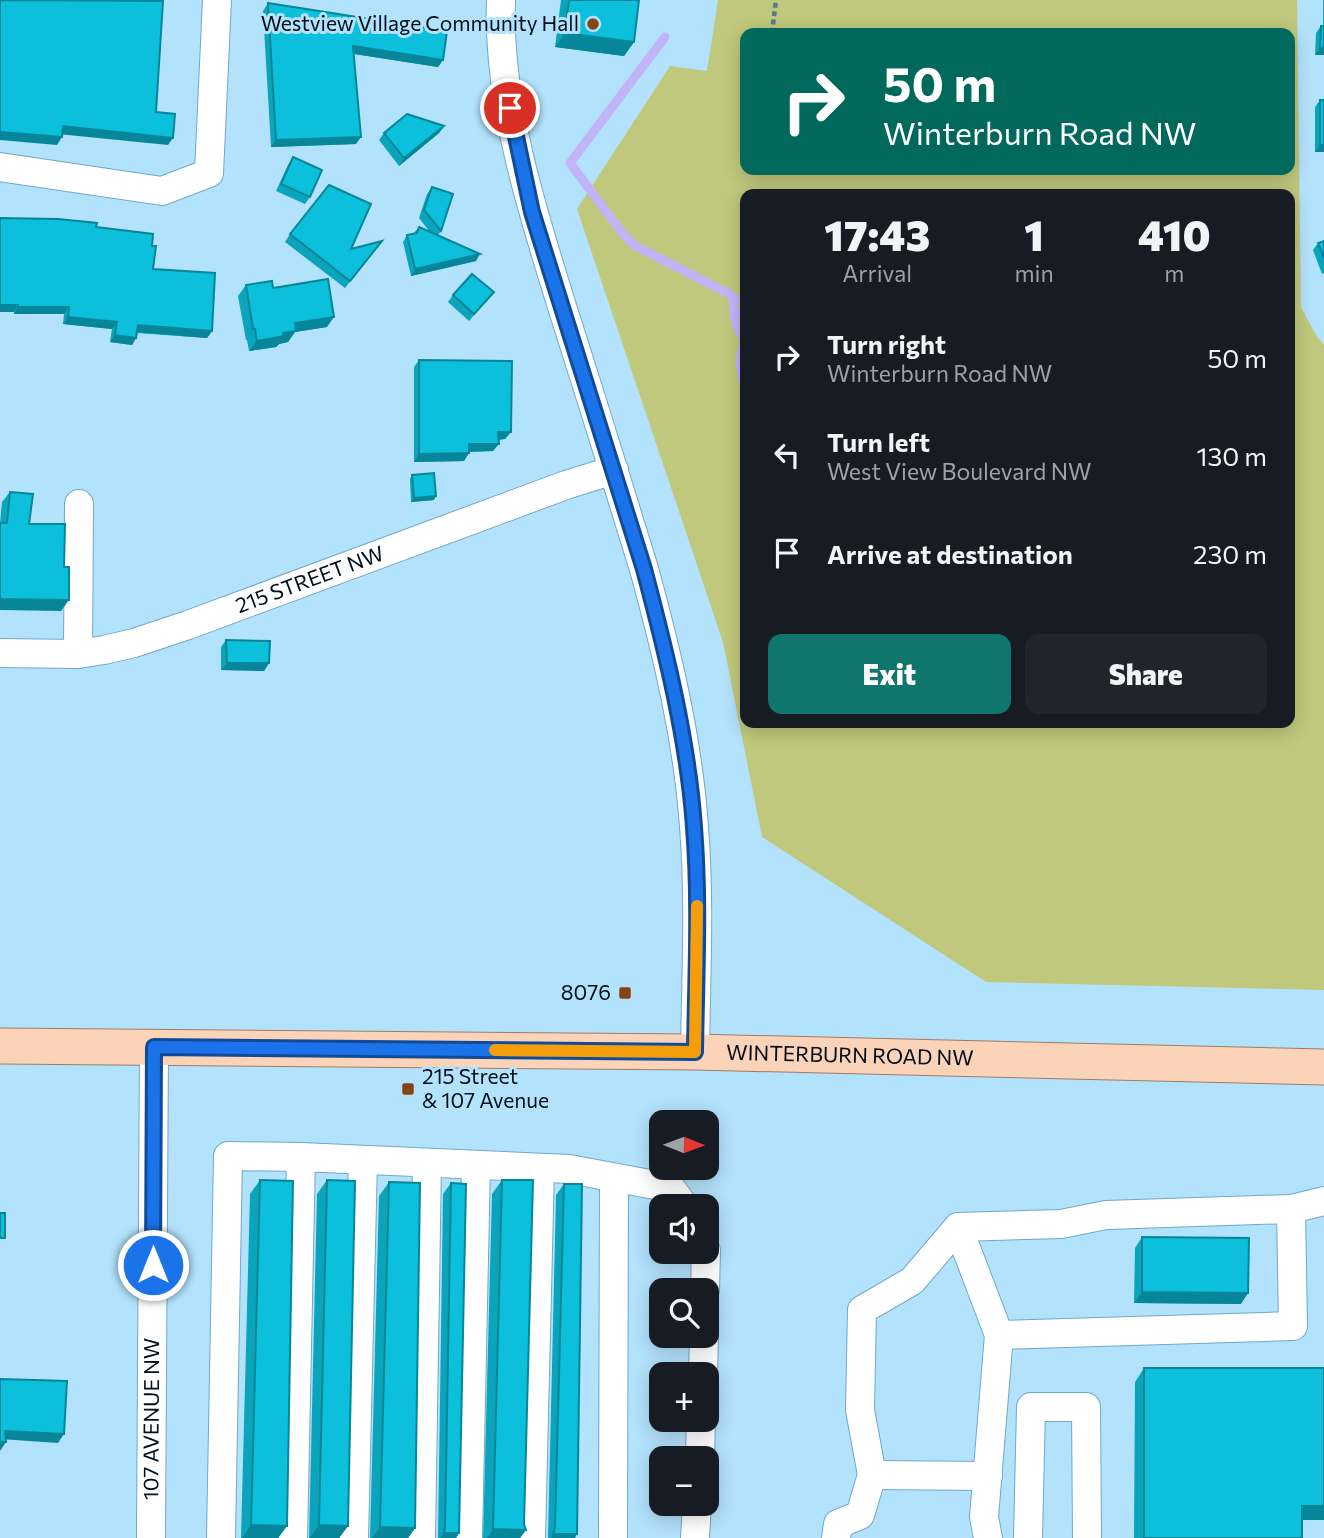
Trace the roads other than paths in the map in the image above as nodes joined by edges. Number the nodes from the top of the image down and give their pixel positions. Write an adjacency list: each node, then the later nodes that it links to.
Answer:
1 (217, 0): 3 (street)
2 (502, 0): 4 (street)
3 (0, 167)
4 (614, 470): 7 (street, 215 STREET NW); 10 (street)
5 (79, 504): 7 (street)
6 (0, 653): 7 (street, 215 STREET NW)
7 (78, 654)
8 (0, 1046): 9 (main road, WINTERBURN ROAD NW)
9 (154, 1047): 10 (main road, WINTERBURN ROAD NW); 26 (street, 107 AVENUE NW)
10 (695, 1052): 11 (main road, WINTERBURN ROAD NW)
11 (1324, 1067)
12 (301, 1157): 13 (street); 27 (street); 28 (street)
13 (363, 1160): 14 (street); 29 (street)
14 (427, 1163): 15 (street); 30 (street)
15 (476, 1165): 16 (street); 31 (street)
16 (540, 1168): 17 (street); 32 (street)
17 (614, 1178): 18 (street); 33 (street)
18 (675, 1194)
19 (1324, 1201): 20 (street)
20 (1291, 1209): 21 (street); 22 (street)
21 (958, 1227): 22 (street); 23 (street)
22 (999, 1335): 24 (street)
23 (872, 1475): 24 (street); 35 (street)
24 (988, 1476): 36 (street)
25 (696, 1516): 34 (street)
26 (151, 1538)
27 (221, 1538)
28 (293, 1538)
29 (354, 1538)
30 (421, 1538)
31 (468, 1538)
32 (531, 1538)
33 (613, 1538)
34 (695, 1538)
35 (836, 1538)
36 (989, 1538)
37 (1028, 1538): 38 (street)
38 (1087, 1538)

